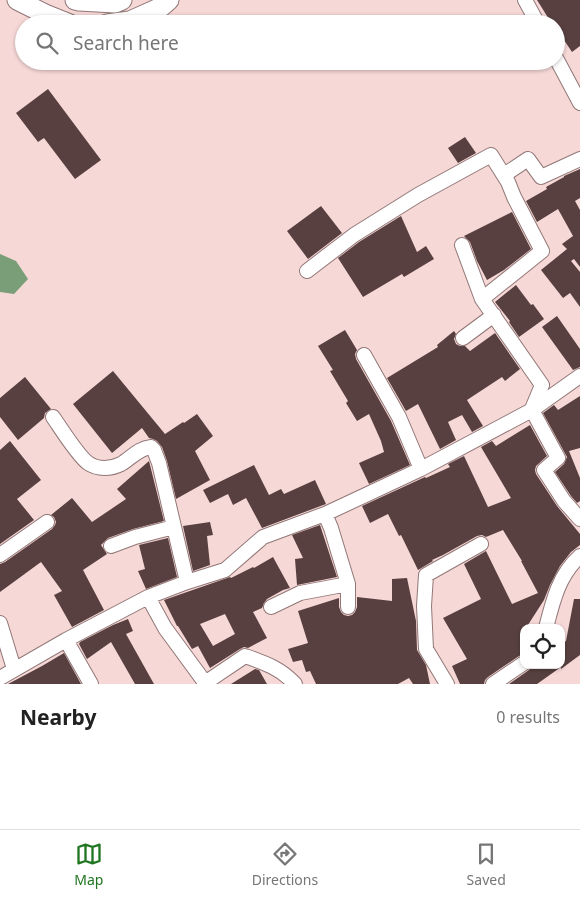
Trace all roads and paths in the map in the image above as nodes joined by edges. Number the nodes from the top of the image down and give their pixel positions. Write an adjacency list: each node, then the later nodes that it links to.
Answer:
1 (17, 0): 6 (main road)
2 (75, 0): 3 (main road)
3 (122, 0)
4 (170, 0): 7 (main road)
5 (525, 0): 8 (street)
6 (48, 15)
7 (143, 15)
8 (533, 15)
9 (562, 70): 10 (street)
10 (580, 104)
11 (580, 159): 12 (street)
12 (504, 175): 14 (street); 15 (street)
13 (462, 246): 15 (street)
14 (307, 271)
15 (482, 299): 16 (street)
16 (494, 315): 17 (street); 20 (street)
17 (463, 338)
18 (364, 355): 22 (street)
19 (580, 376): 20 (street)
20 (532, 410): 22 (street); 24 (street)
21 (53, 417): 26 (street)
22 (421, 469): 23 (street)
23 (325, 514): 31 (street); 32 (street)
24 (580, 519)
25 (47, 522): 29 (street)
26 (174, 527): 28 (street); 31 (street)
27 (481, 544): 45 (street)
28 (111, 546)
29 (0, 555)
30 (580, 556): 37 (street)
31 (187, 582): 33 (street)
32 (348, 584): 34 (street); 35 (street)
33 (148, 597): 38 (street); 43 (street)
34 (348, 606)
35 (271, 607)
36 (0, 622): 40 (street)
37 (547, 624)
38 (66, 640): 40 (street); 42 (street)
39 (520, 666): 46 (street)
40 (14, 669): 41 (street)
41 (0, 678)
42 (91, 684)
43 (205, 684): 44 (street)
44 (294, 684)
45 (447, 684)
46 (493, 684)

